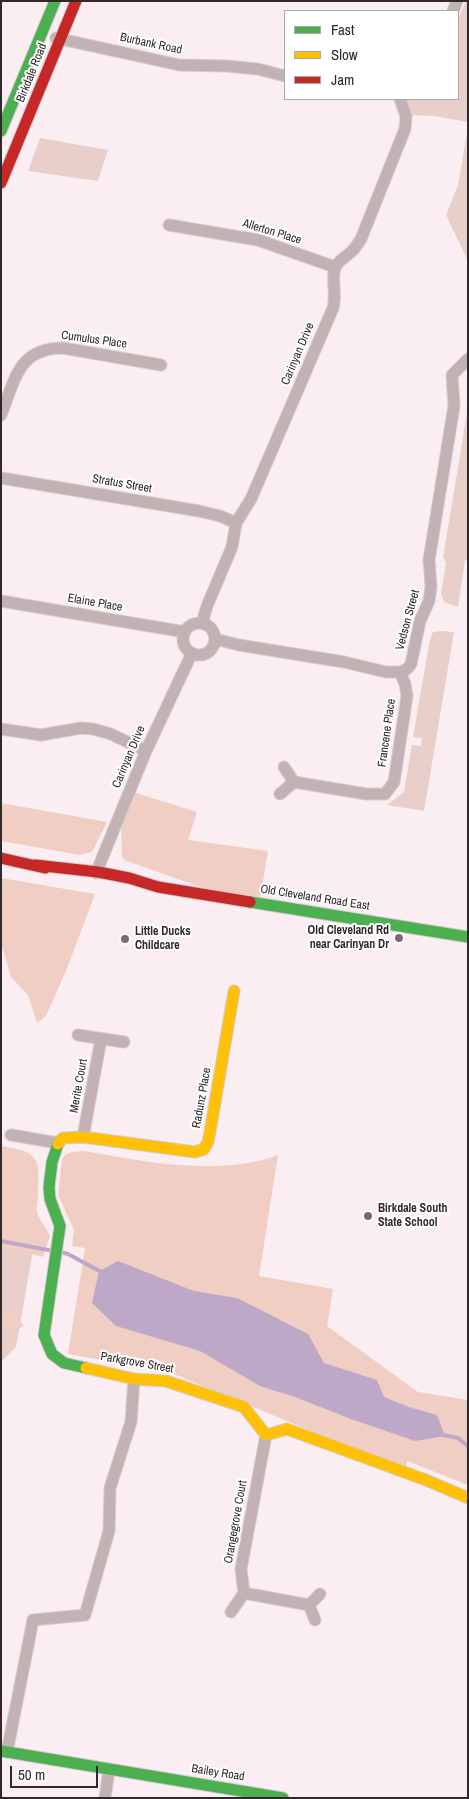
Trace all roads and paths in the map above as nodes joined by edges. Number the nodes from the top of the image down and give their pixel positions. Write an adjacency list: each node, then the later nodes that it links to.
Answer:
1 (55, 1): 3 (street, Birkdale Road)
2 (76, 1): 4 (street, Birkdale Road)
3 (42, 34): 4 (street, Burbank Road); 7 (street, Birkdale Road)
4 (60, 38): 5 (street, Burbank Road); 8 (street, Birkdale Road)
5 (284, 76)
6 (400, 100): 11 (street)
7 (1, 131)
8 (4, 171): 9 (street, Birkdale Road)
9 (1, 183)
10 (169, 225): 11 (street, Allerton Place)
11 (335, 267): 16 (street, Carinyan Drive)
12 (468, 358): 22 (street, Vedson Street)
13 (161, 365): 14 (street, Cumulus Place)
14 (1, 415)
15 (1, 478): 16 (street, Stratus Street)
16 (236, 522): 18 (street, Carinyan Drive)
17 (1, 601): 19 (street, Elaine Place)
18 (204, 624): 19 (street); 20 (street)
19 (185, 632): 21 (street)
20 (215, 639): 21 (street); 22 (street)
21 (192, 653): 24 (street, Carinyan Drive)
22 (400, 672): 26 (street, Francene Place)
23 (1, 729): 24 (street)
24 (146, 751): 30 (street, Carinyan Drive)
25 (284, 767): 26 (street)
26 (294, 782): 27 (street)
27 (280, 794)
28 (1, 858): 29 (street, Old Cleveland Road East)
29 (35, 865): 30 (street, Old Cleveland Road East); 31 (street, Old Cleveland Road East)
30 (96, 873): 31 (street, Old Cleveland Road East)
31 (158, 886): 32 (street, Old Cleveland Road East)
32 (468, 937)
33 (234, 991): 38 (street, Radunz Place)
34 (78, 1035): 35 (street)
35 (102, 1039): 36 (street); 38 (street, Merite Court)
36 (124, 1042)
37 (11, 1135): 39 (street)
38 (83, 1137): 39 (street, Radunz Place)
39 (58, 1143): 40 (street, Parkgrove Street)
40 (134, 1379): 41 (street, Parkgrove Street); 48 (street)
41 (266, 1435): 42 (street); 43 (street, Orangegrove Court)
42 (468, 1498)
43 (244, 1593): 45 (street); 46 (street)
44 (320, 1594): 45 (street)
45 (309, 1605): 47 (street)
46 (231, 1612)
47 (315, 1620)
48 (4, 1752): 49 (street, Bailey Road)
49 (109, 1769): 50 (street); 51 (street, Bailey Road)
50 (105, 1798)
51 (283, 1798)

